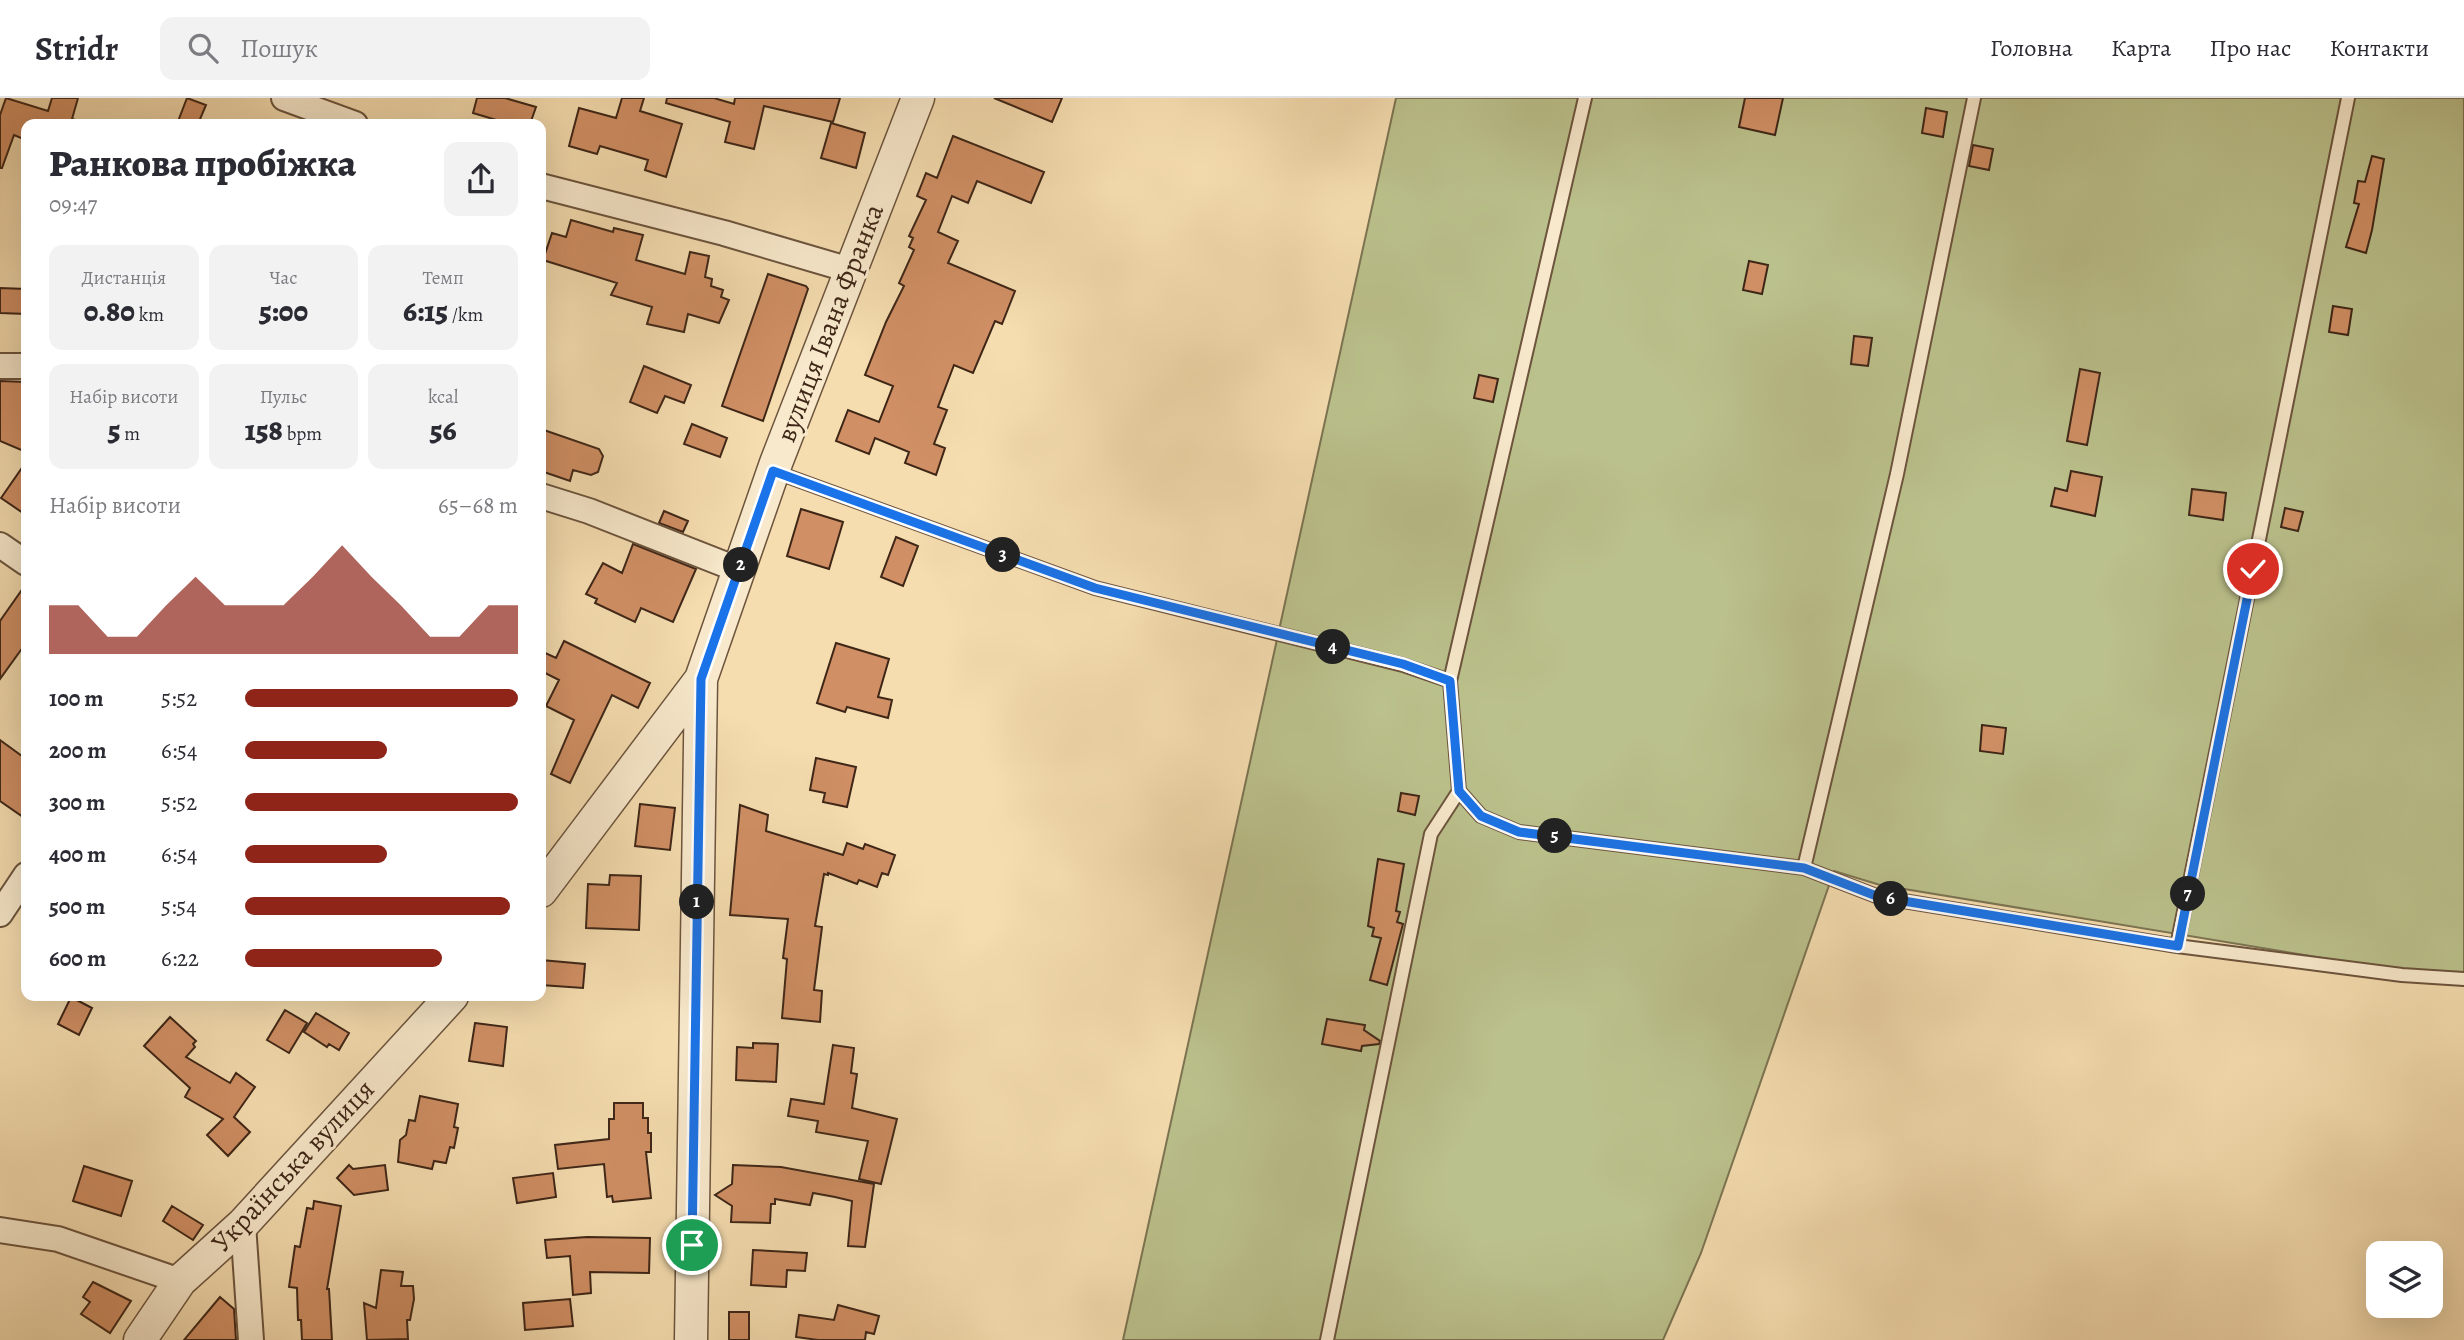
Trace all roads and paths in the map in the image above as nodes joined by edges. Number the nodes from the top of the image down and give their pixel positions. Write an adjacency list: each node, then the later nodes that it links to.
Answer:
1 (285, 98): 6 (street)
2 (918, 98): 8 (street, вулиця Івана Франка)
3 (1585, 98): 17 (lane)
4 (1974, 98): 19 (lane)
5 (2348, 98): 23 (lane)
6 (342, 119)
7 (546, 187): 8 (street)
8 (850, 270): 11 (street, вулиця Івана Франка)
9 (0, 366): 10 (street)
10 (21, 366)
11 (773, 471): 15 (street, вулиця Івана Франка); 17 (lane)
12 (546, 498): 15 (street)
13 (0, 545): 14 (street)
14 (21, 559)
15 (739, 570): 16 (street, вулиця Івана Франка)
16 (701, 679): 21 (street); 31 (street, вулиця Івана Франка)
17 (1450, 681): 18 (lane)
18 (1459, 791): 19 (lane); 32 (lane)
19 (1804, 868): 23 (lane)
20 (21, 882): 22 (street)
21 (546, 884)
22 (0, 914)
23 (2178, 946): 24 (lane)
24 (2464, 979)
25 (447, 1001): 26 (street, Українська вулиця)
26 (243, 1224): 28 (street, Українська вулиця); 30 (street)
27 (0, 1230): 28 (street)
28 (180, 1281): 29 (street, Українська вулиця)
29 (140, 1340)
30 (251, 1340)
31 (691, 1340)
32 (1327, 1340)

